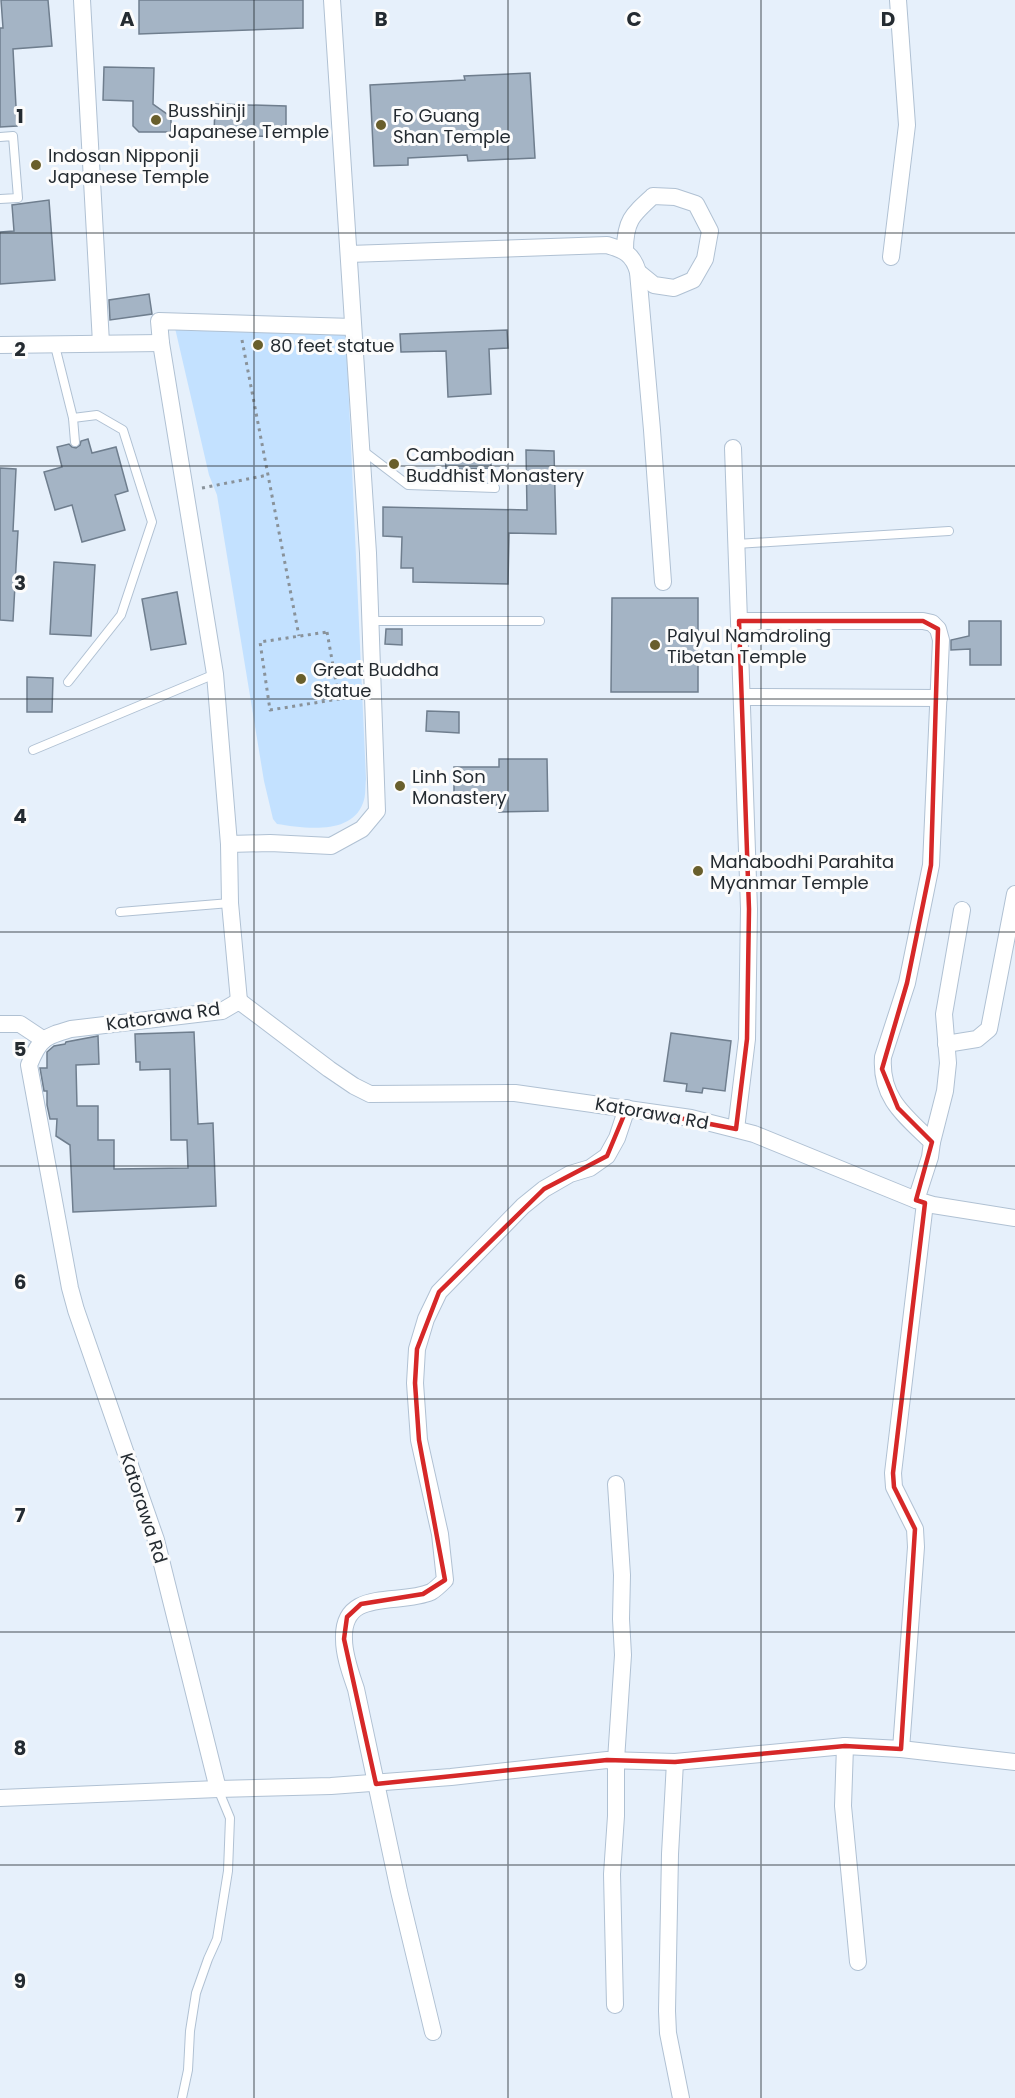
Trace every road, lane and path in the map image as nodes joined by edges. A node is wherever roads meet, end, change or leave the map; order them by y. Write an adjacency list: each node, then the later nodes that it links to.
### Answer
1 (82, 0): 12 (street)
2 (332, 0): 7 (street)
3 (898, 0): 8 (street)
4 (0, 137): 5 (lane)
5 (0, 200)
6 (625, 250): 7 (street); 9 (street); 9 (street)
7 (349, 254): 11 (street)
8 (891, 257)
9 (638, 272): 25 (street)
10 (238, 323): 11 (street); 13 (street); 20 (path)
11 (353, 327): 19 (street)
12 (101, 343): 13 (street); 15 (street)
13 (161, 343): 22 (street)
14 (0, 345): 15 (street)
15 (55, 346): 16 (lane)
16 (73, 418): 17 (lane); 31 (lane)
17 (75, 442)
18 (733, 448): 24 (street)
19 (362, 450): 21 (lane); 26 (street)
20 (268, 475): 22 (path); 29 (path)
21 (495, 488)
22 (185, 491): 30 (street)
23 (949, 531): 24 (lane)
24 (736, 544): 28 (street)
25 (663, 582)
26 (371, 621): 27 (lane); 35 (street)
27 (540, 621)
28 (739, 621): 32 (street); 33 (street)
29 (299, 636): 29 (path)
30 (215, 674): 34 (lane); 35 (street)
31 (68, 682)
32 (743, 697): 33 (street); 45 (street)
33 (939, 698): 46 (street)
34 (33, 750)
35 (230, 844): 37 (street)
36 (1015, 894): 43 (street)
37 (230, 903): 39 (lane); 40 (street)
38 (962, 910): 43 (street)
39 (120, 912)
40 (239, 1001): 42 (street, Katorawa Rd); 44 (street, Katorawa Rd)
41 (0, 1024): 42 (street)
42 (44, 1040): 56 (street, Katorawa Rd)
43 (946, 1044): 46 (street)
44 (627, 1108): 45 (street, Katorawa Rd); 55 (street)
45 (736, 1129): 47 (street, Katorawa Rd)
46 (932, 1142): 47 (street)
47 (920, 1202): 48 (street, Katorawa Rd); 51 (street)
48 (1015, 1218)
49 (616, 1484): 52 (street)
50 (845, 1746): 51 (street); 53 (street); 58 (street)
51 (902, 1749): 54 (street)
52 (616, 1760): 53 (street); 55 (street); 59 (street)
53 (675, 1762): 62 (street)
54 (1015, 1762)
55 (376, 1784): 56 (street); 60 (street)
56 (218, 1789): 57 (street); 61 (lane)
57 (0, 1798)
58 (858, 1962)
59 (615, 2005)
60 (433, 2032)
61 (182, 2098)
62 (681, 2098)

